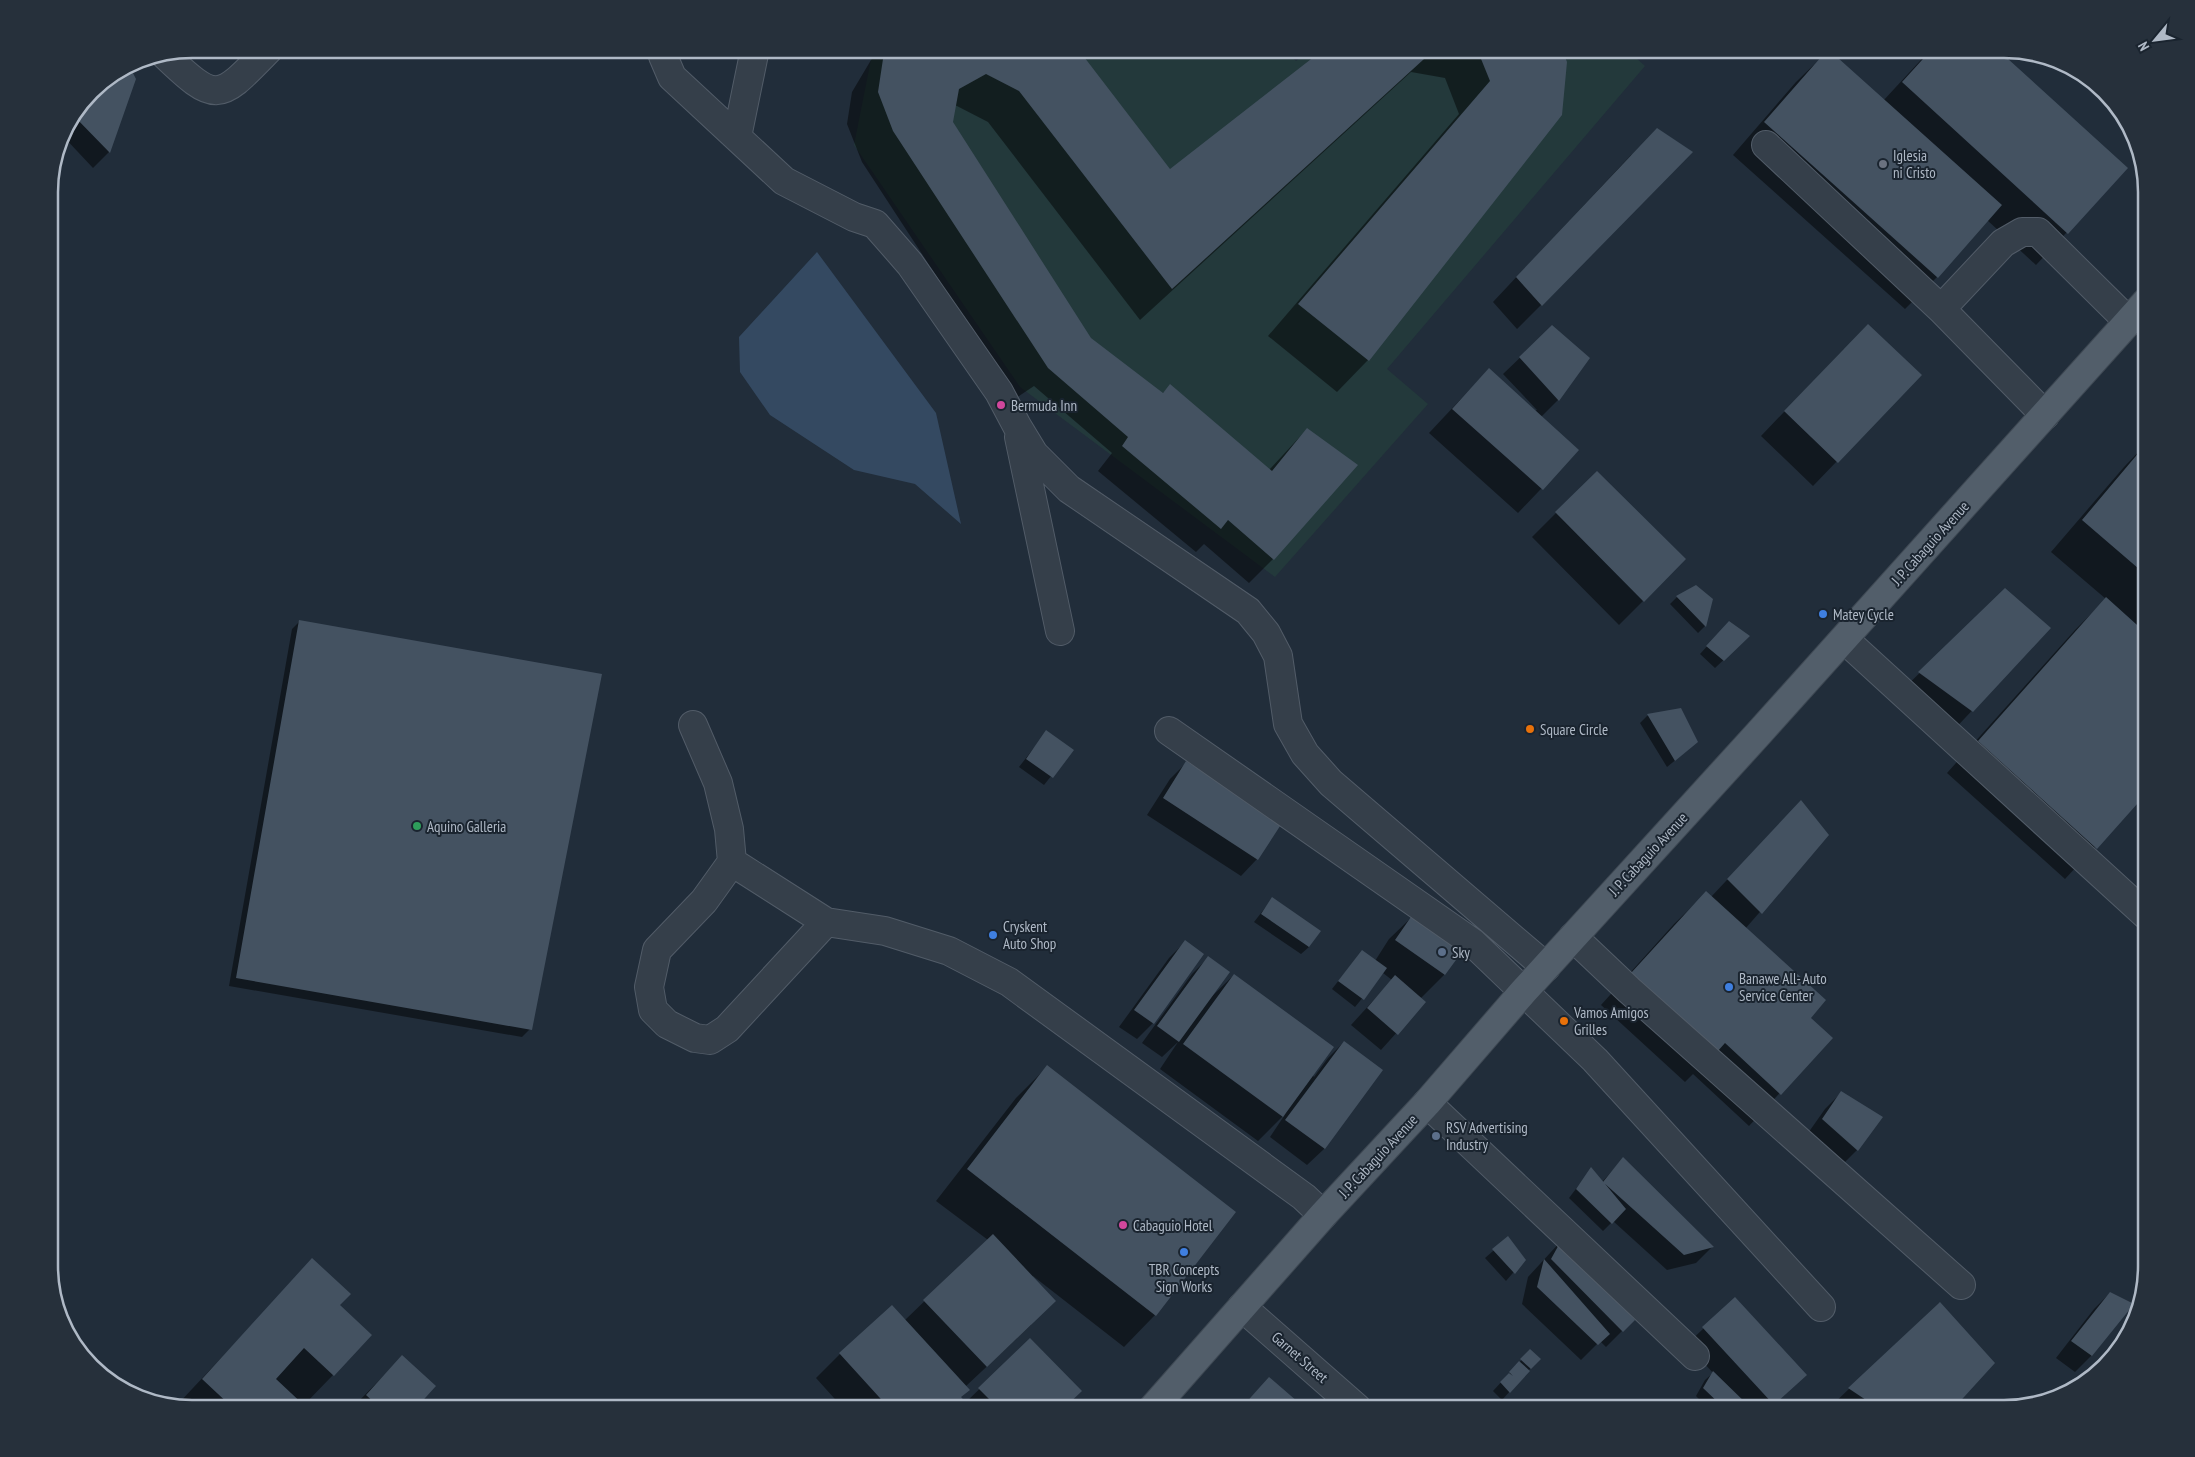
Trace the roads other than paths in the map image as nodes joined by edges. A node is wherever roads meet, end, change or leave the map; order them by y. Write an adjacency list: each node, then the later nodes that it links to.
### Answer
1 (260, 58): 4 (street)
2 (664, 58): 5 (street)
3 (753, 58): 5 (street)
4 (170, 60)
5 (737, 137): 10 (street)
6 (1766, 145): 7 (street)
7 (1941, 309): 8 (street); 9 (street)
8 (2137, 312): 9 (main road, J. P. Cabaguio Avenue)
9 (2045, 415): 12 (main road, J. P. Cabaguio Avenue)
10 (1017, 426): 11 (street); 19 (street)
11 (1060, 631)
12 (1844, 639): 16 (street); 18 (main road, J. P. Cabaguio Avenue)
13 (693, 725): 15 (street)
14 (1168, 731): 20 (street)
15 (732, 862): 17 (street); 17 (street)
16 (2138, 908)
17 (826, 922): 22 (street)
18 (1573, 937): 19 (main road, J. P. Cabaguio Avenue); 23 (street)
19 (1546, 967): 20 (main road, J. P. Cabaguio Avenue)
20 (1523, 992): 21 (main road, J. P. Cabaguio Avenue); 25 (street)
21 (1427, 1103): 22 (main road, J. P. Cabaguio Avenue); 26 (street)
22 (1324, 1216): 24 (main road, J. P. Cabaguio Avenue)
23 (1961, 1285)
24 (1242, 1306): 27 (main road, J. P. Cabaguio Avenue); 28 (street, Garnet Street)
25 (1821, 1307)
26 (1695, 1356)
27 (1161, 1400)
28 (1348, 1400)

